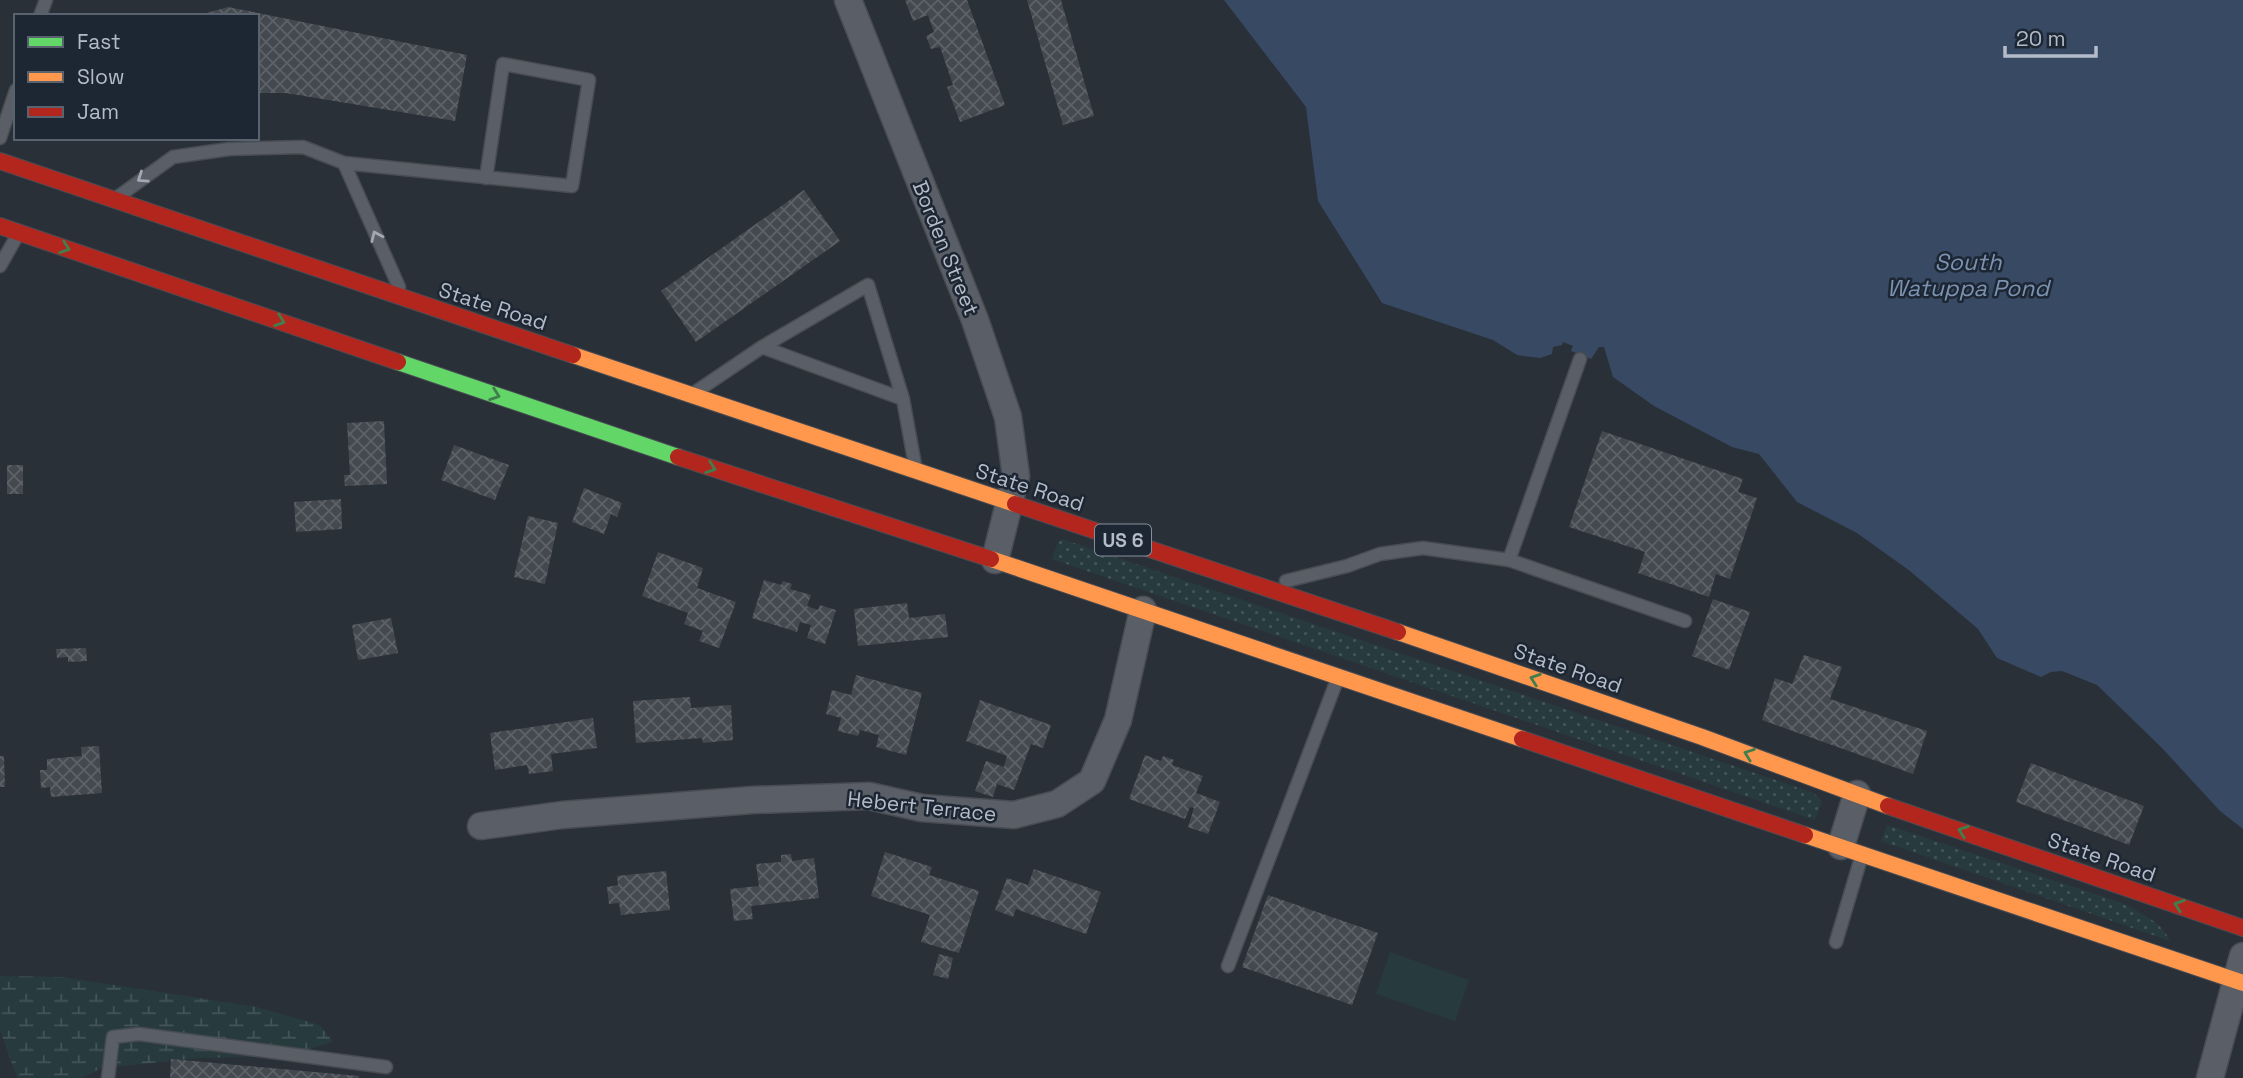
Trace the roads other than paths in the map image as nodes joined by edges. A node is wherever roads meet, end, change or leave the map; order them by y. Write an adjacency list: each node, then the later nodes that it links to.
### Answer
1 (848, 0): 17 (street, Borden Street)
2 (14, 96): 3 (lane)
3 (0, 138)
4 (0, 161): 7 (main road, State Road / US 6)
5 (344, 163): 6 (lane); 7 (lane, one-way to 7); 11 (lane, one-way to 5)
6 (486, 178): 6 (lane)
7 (114, 200): 11 (main road, State Road / US 6)
8 (0, 226): 9 (main road)
9 (19, 232): 10 (lane); 18 (main road, one-way to 18)
10 (0, 266)
11 (404, 298): 14 (main road, State Road / US 6)
12 (762, 347): 14 (lane); 15 (lane); 15 (lane)
13 (1580, 359): 19 (lane)
14 (692, 395): 16 (main road, State Road / US 6)
15 (903, 399): 16 (lane)
16 (917, 472): 17 (main road, State Road / US 6)
17 (1010, 503): 18 (street, Borden Street); 20 (main road, State Road / US 6)
18 (995, 559): 21 (main road)
19 (1509, 560): 20 (lane); 22 (lane)
20 (1265, 586): 24 (main road, State Road / US 6, one-way to 20)
21 (1143, 610): 23 (main road); 25 (street, Hebert Terrace)
22 (1685, 621)
23 (1338, 677): 26 (main road); 29 (lane)
24 (1857, 794): 26 (street); 27 (main road, State Road / US 6, one-way to 24)
25 (481, 826)
26 (1852, 849): 28 (lane); 30 (main road)
27 (2243, 928)
28 (1836, 942)
29 (1228, 966)
30 (2241, 973): 33 (street)
31 (386, 1068): 32 (lane)
32 (108, 1078)
33 (2210, 1078)

